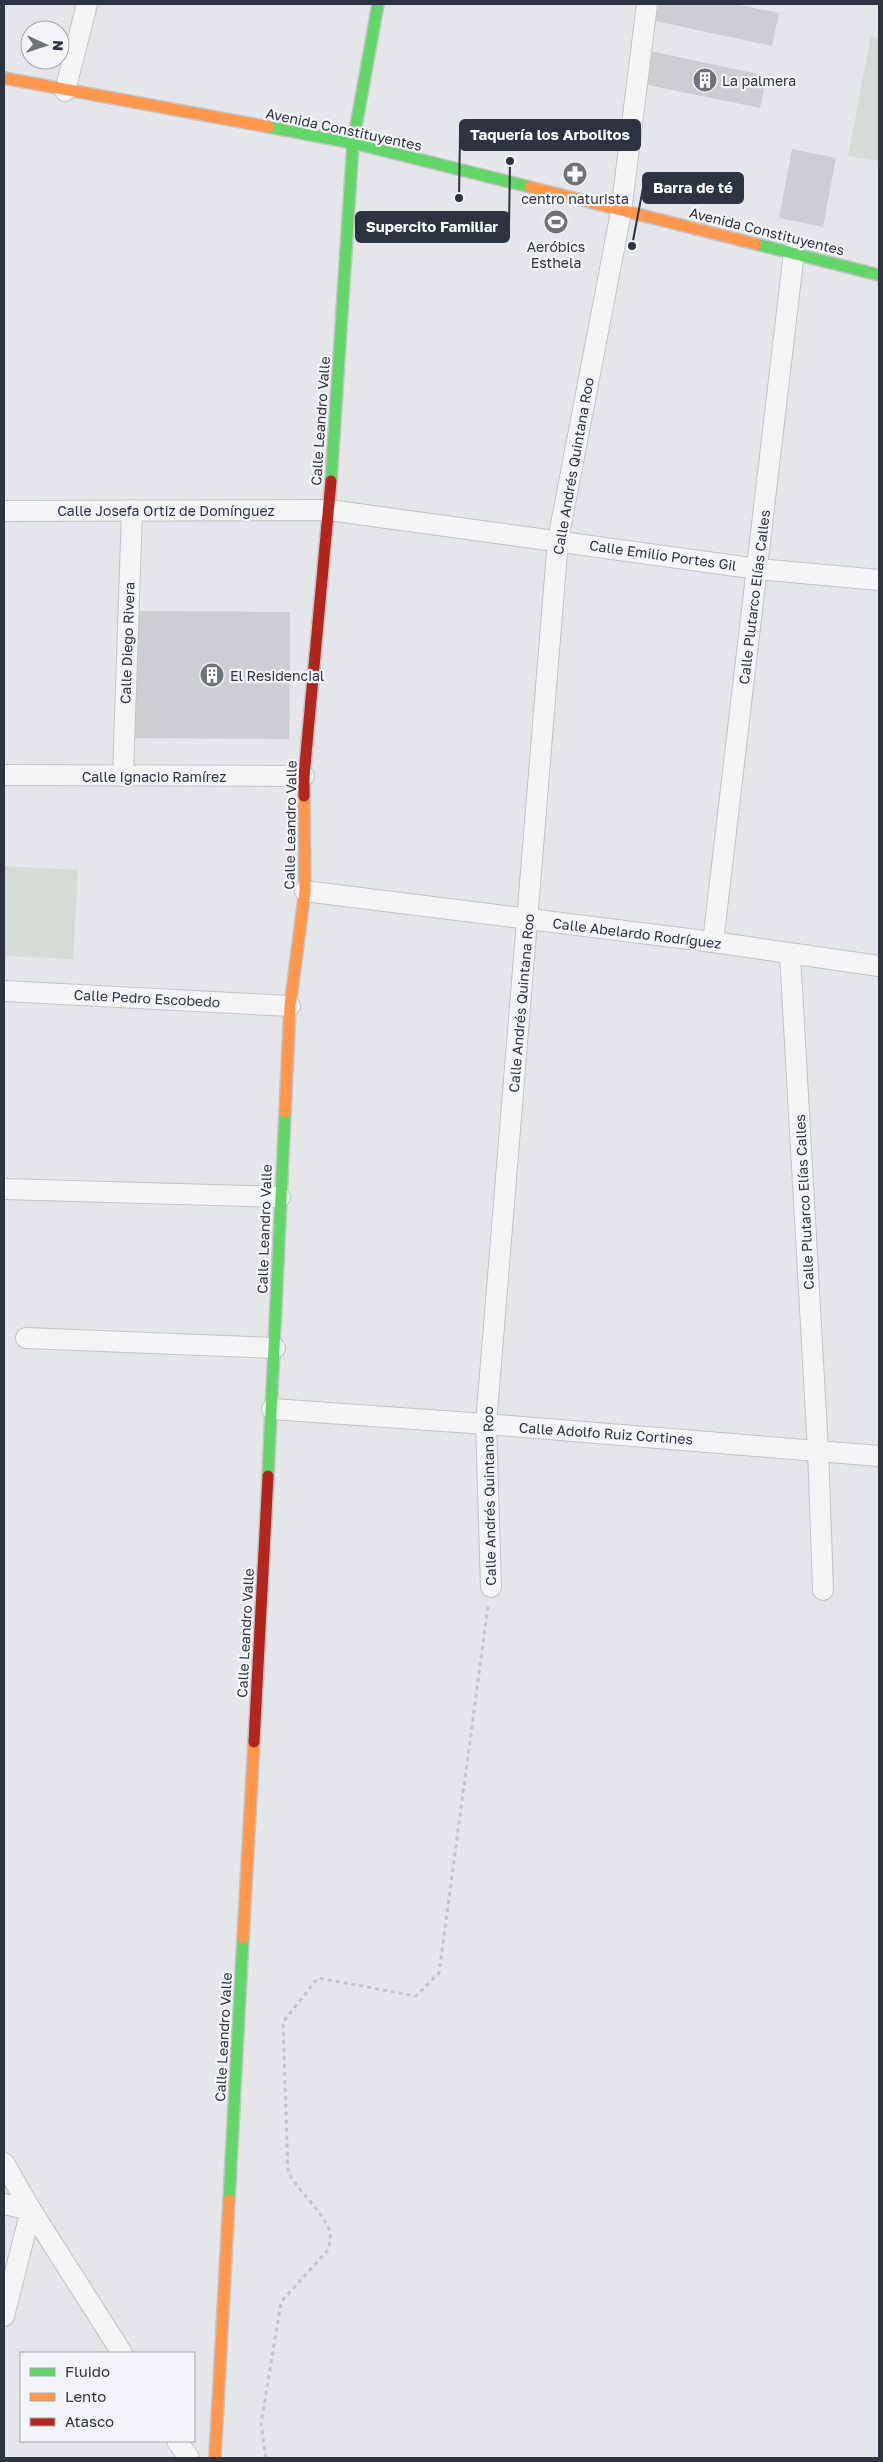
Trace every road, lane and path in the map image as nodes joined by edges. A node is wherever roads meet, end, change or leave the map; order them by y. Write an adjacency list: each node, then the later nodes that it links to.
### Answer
1 (87, 4): 5 (street)
2 (378, 4): 6 (street, Calle Leandro Valle)
3 (647, 4): 7 (street, Calle Andrés Quintana Roo)
4 (4, 78): 5 (street, Avenida Constituyentes)
5 (65, 91): 6 (street, Avenida Constituyentes)
6 (353, 143): 7 (street, Avenida Constituyentes); 12 (street, Calle Leandro Valle)
7 (621, 212): 8 (street, Avenida Constituyentes); 13 (street, Calle Andrés Quintana Roo)
8 (794, 252): 9 (street, Avenida Constituyentes); 14 (street, Calle Plutarco Elías Calles)
9 (879, 275)
10 (4, 510): 11 (street, Calle Josefa Ortiz de Domínguez)
11 (132, 510): 12 (street, Calle Josefa Ortiz de Domínguez); 17 (street, Calle Diego Rivera)
12 (329, 510): 13 (street, Calle Emilio Portes Gil); 18 (street, Calle Leandro Valle)
13 (558, 540): 14 (street, Calle Emilio Portes Gil); 20 (street, Calle Andrés Quintana Roo)
14 (758, 569): 15 (street, Calle Emilio Portes Gil); 21 (street, Calle Plutarco Elías Calles)
15 (879, 580)
16 (4, 775): 17 (street, Calle Ignacio Ramírez)
17 (123, 776): 18 (street, Calle Ignacio Ramírez)
18 (304, 776): 19 (street, Calle Leandro Valle)
19 (305, 891): 20 (street, Calle Abelardo Rodríguez); 25 (street, Calle Leandro Valle)
20 (528, 919): 21 (street, Calle Abelardo Rodríguez); 31 (street, Calle Andrés Quintana Roo)
21 (713, 942): 22 (street, Calle Abelardo Rodríguez)
22 (790, 954): 23 (street, Calle Abelardo Rodríguez); 32 (street, Calle Plutarco Elías Calles)
23 (879, 966)
24 (4, 991): 25 (street, Calle Pedro Escobedo)
25 (290, 1006): 27 (street, Calle Leandro Valle)
26 (4, 1188): 27 (street)
27 (280, 1196): 29 (street, Calle Leandro Valle)
28 (26, 1338): 29 (street)
29 (275, 1348): 30 (street, Calle Leandro Valle)
30 (272, 1409): 31 (street, Calle Adolfo Ruiz Cortines); 43 (street, Calle Leandro Valle)
31 (486, 1424): 32 (street, Calle Adolfo Ruiz Cortines); 34 (street, Calle Andrés Quintana Roo)
32 (818, 1450): 33 (street, Calle Adolfo Ruiz Cortines); 35 (street, Calle Plutarco Elías Calles)
33 (879, 1456)
34 (491, 1587): 44 (path, Calle Andrés Quintana Roo)
35 (823, 1590)
36 (4, 2164): 38 (street)
37 (4, 2204): 38 (street)
38 (31, 2210): 39 (street); 40 (street)
39 (4, 2316)
40 (121, 2352)
41 (179, 2442): 42 (street)
42 (189, 2458)
43 (215, 2458)
44 (266, 2458)

